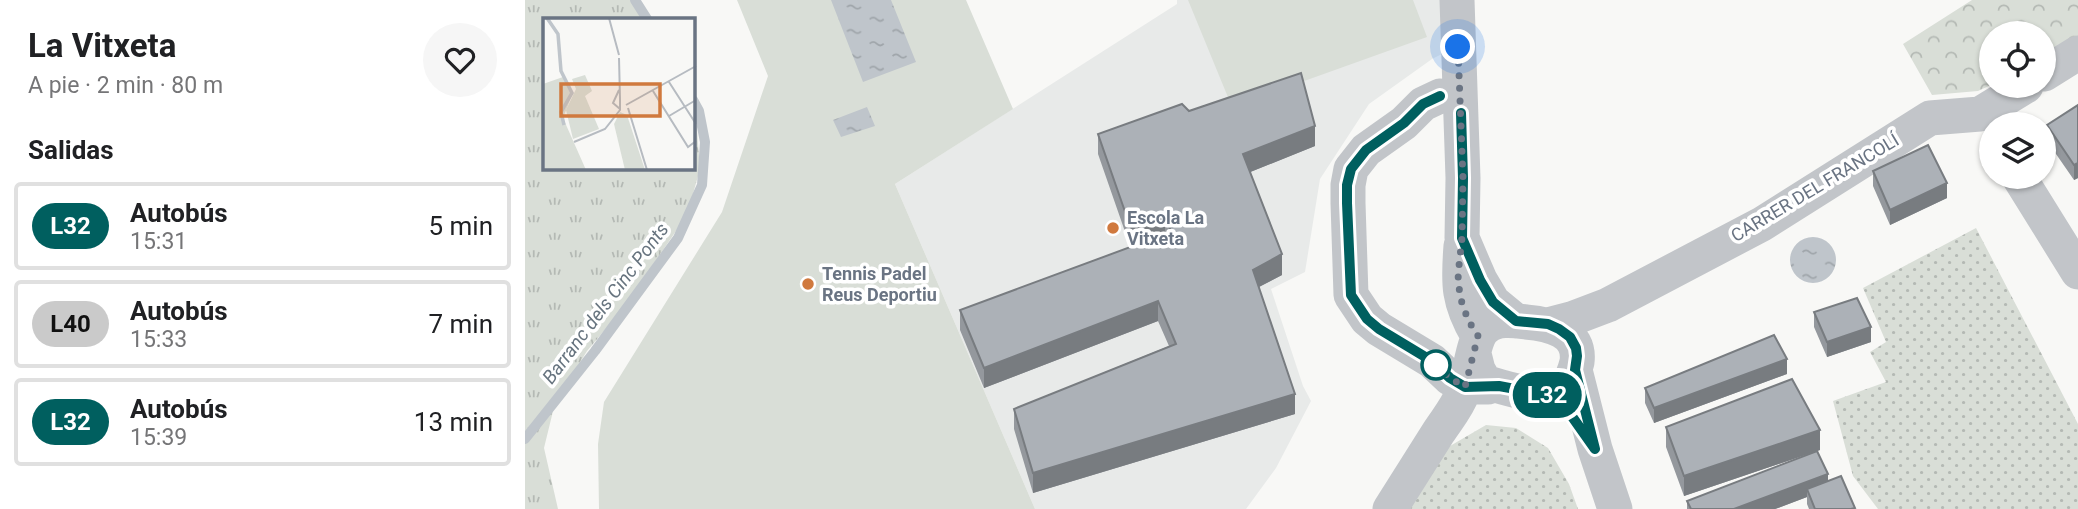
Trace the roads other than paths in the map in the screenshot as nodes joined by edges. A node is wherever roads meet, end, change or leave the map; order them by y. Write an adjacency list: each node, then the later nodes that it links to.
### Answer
1 (1457, 0): 5 (street)
2 (2078, 53): 3 (street)
3 (2056, 67)
4 (2012, 98): 6 (street, CARRER DEL FRANCOLÍ)
5 (1450, 105): 9 (street); 15 (street)
6 (1998, 112)
7 (1979, 122): 12 (street, CARRER DEL FRANCOLÍ)
8 (2026, 189): 10 (street)
9 (1462, 238): 13 (street); 15 (street)
10 (2078, 272)
11 (1367, 297): 15 (street)
12 (1608, 305): 13 (street, CARRER DEL FRANCOLÍ); 14 (street, CARRER DEL FRANCOLÍ)
13 (1532, 323): 14 (street); 15 (street)
14 (1576, 359): 16 (street); 17 (street)
15 (1473, 376): 16 (street); 18 (street)
16 (1548, 395): 17 (street)
17 (1595, 449): 19 (street)
18 (1390, 509)
19 (1615, 509)

